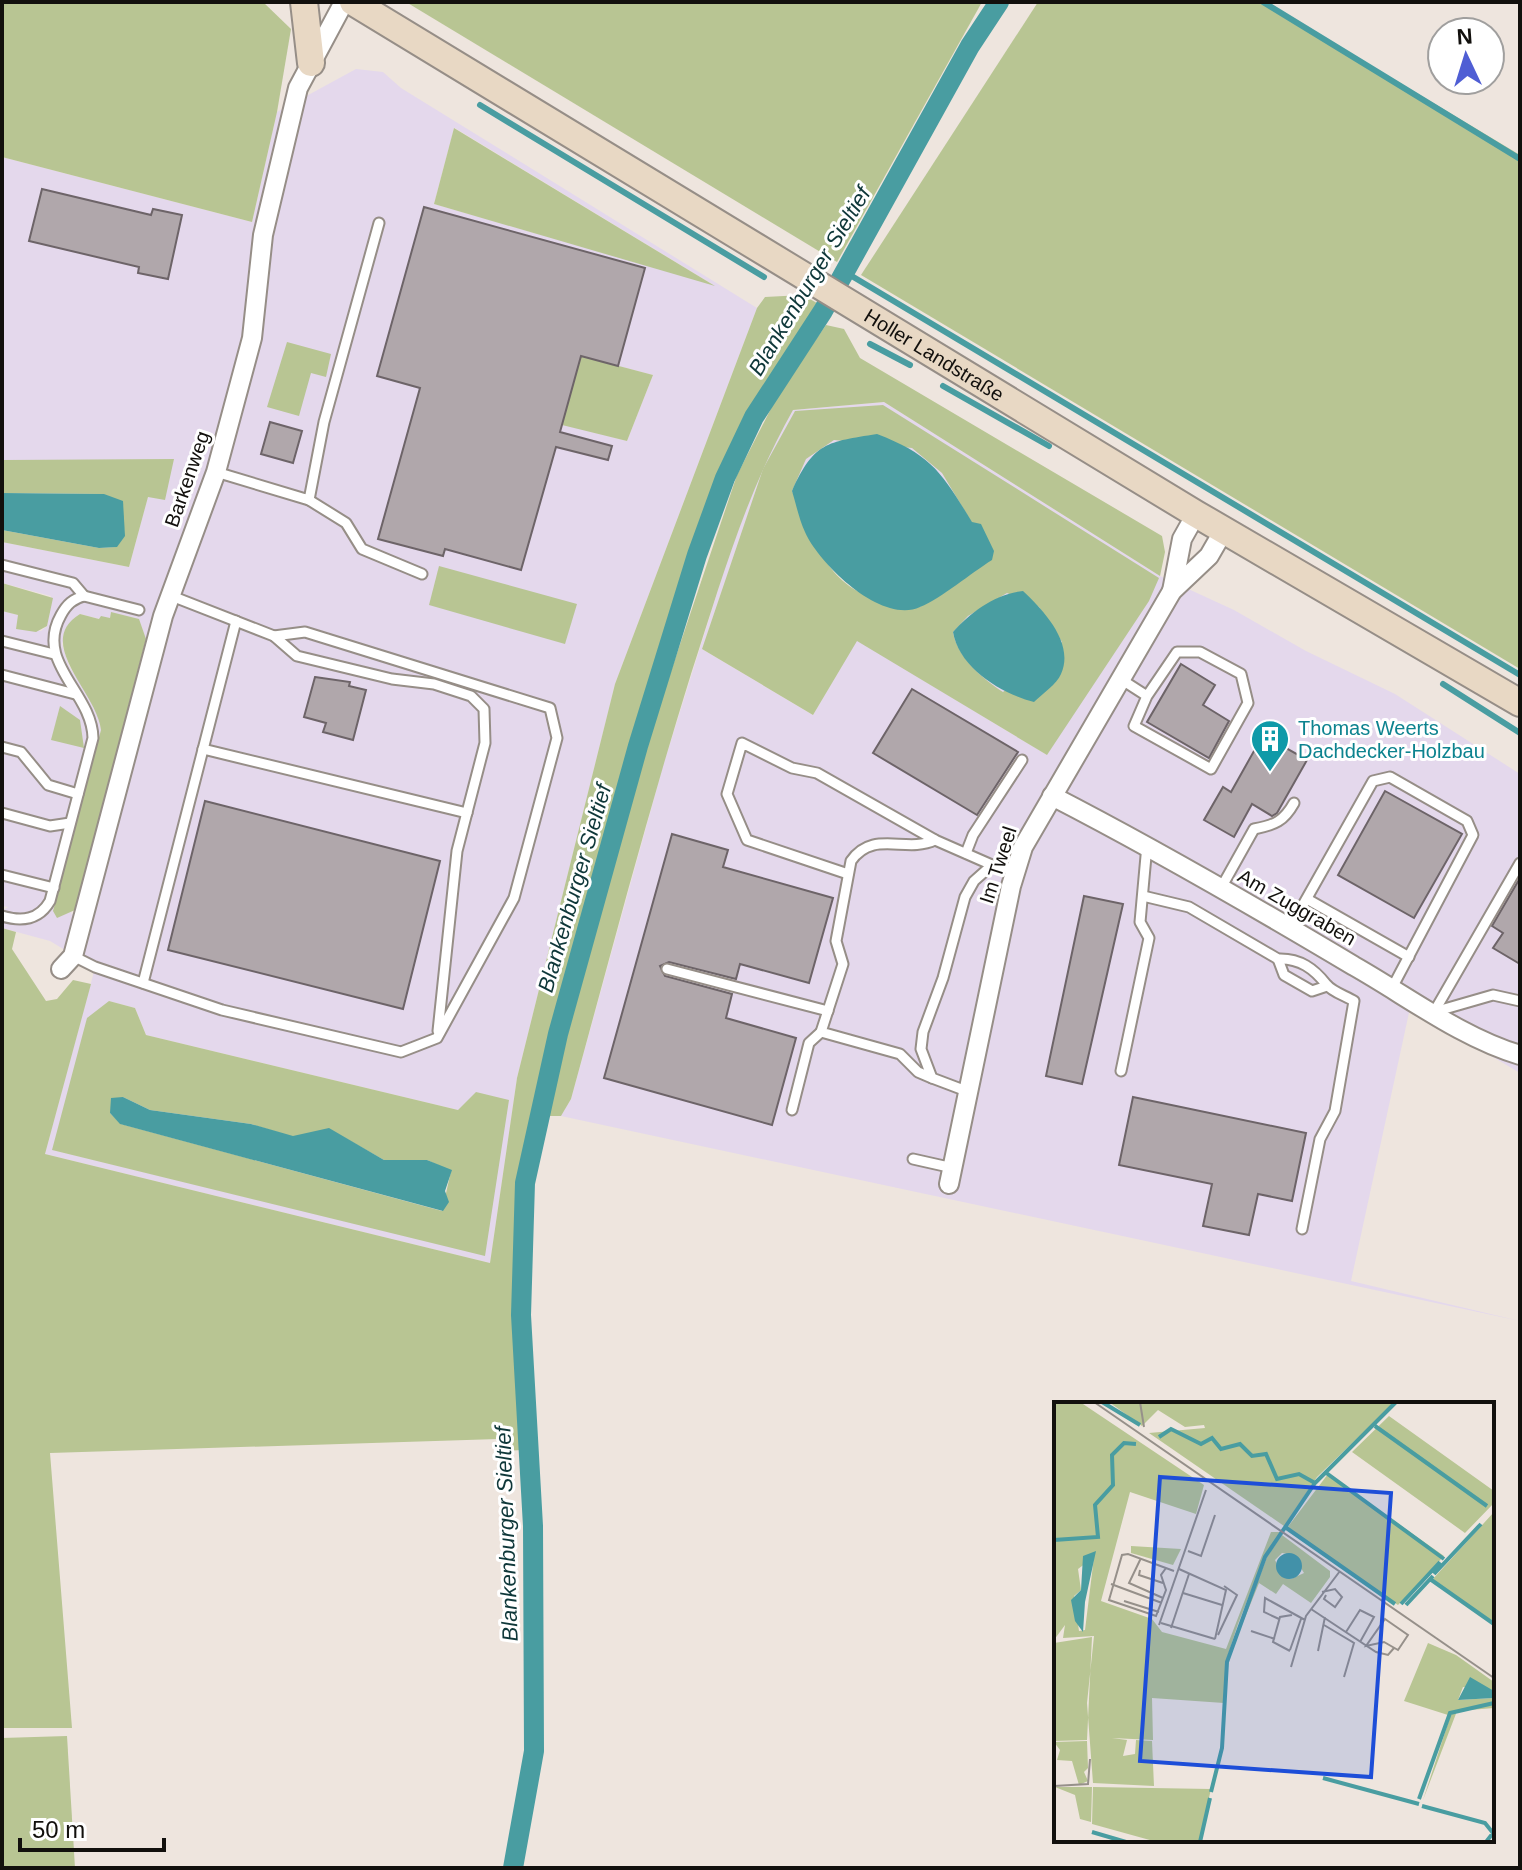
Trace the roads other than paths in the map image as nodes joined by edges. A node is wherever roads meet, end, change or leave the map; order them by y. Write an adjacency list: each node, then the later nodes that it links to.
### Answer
1 (304, 2): 4 (main road)
2 (344, 2): 4 (street, Barkenweg)
3 (353, 2): 8 (main road, Holler Landstraße)
4 (311, 63): 6 (street, Barkenweg)
5 (379, 223): 7 (lane)
6 (216, 472): 7 (lane); 13 (street, Barkenweg)
7 (309, 500): 11 (lane)
8 (1196, 514): 9 (main road, Holler Landstraße); 12 (street, Im Tweel)
9 (1224, 530): 12 (street, Im Tweel); 24 (main road, Holler Landstraße)
10 (2, 565): 14 (lane)
11 (422, 574)
12 (1172, 591): 21 (street, Im Tweel)
13 (169, 595): 16 (lane); 50 (street, Barkenweg)
14 (84, 596): 15 (lane); 19 (lane)
15 (139, 610)
16 (236, 621): 17 (lane); 26 (lane)
17 (274, 636): 32 (lane); 59 (lane)
18 (2, 641): 19 (lane)
19 (54, 654): 22 (lane)
20 (2, 675): 22 (lane)
21 (1119, 678): 23 (lane); 29 (street, Im Tweel)
22 (75, 694): 28 (lane)
23 (1147, 696): 23 (lane)
24 (1520, 703)
25 (2, 747): 28 (lane)
26 (203, 749): 32 (lane); 52 (lane)
27 (1022, 760): 36 (lane)
28 (78, 794): 33 (lane)
29 (1052, 796): 35 (street, Am Zuggraben); 39 (street, Im Tweel)
30 (1294, 803): 43 (lane)
31 (2, 813): 33 (lane)
32 (467, 813): 59 (lane)
33 (70, 823): 42 (lane)
34 (935, 840): 36 (lane); 40 (lane); 40 (lane)
35 (1147, 845): 43 (street, Am Zuggraben); 44 (lane)
36 (966, 853): 38 (lane)
37 (1520, 863): 57 (lane)
38 (992, 865): 39 (lane); 62 (lane)
39 (1016, 870): 63 (street, Im Tweel)
40 (848, 874): 56 (lane)
41 (2, 875): 42 (lane)
42 (54, 888): 46 (lane)
43 (1221, 888): 47 (street, Am Zuggraben)
44 (1143, 896): 49 (lane); 61 (lane)
45 (1307, 899): 47 (lane); 48 (lane); 48 (lane)
46 (2, 916)
47 (1290, 928): 54 (street, Am Zuggraben)
48 (1409, 957): 54 (lane)
49 (1278, 959): 53 (lane); 53 (lane)
50 (67, 962): 52 (lane)
51 (667, 969): 56 (lane)
52 (143, 983): 59 (lane)
53 (1327, 986): 67 (lane)
54 (1392, 988): 57 (street, Am Zuggraben)
55 (1520, 1001): 57 (lane)
56 (828, 1011): 58 (lane)
57 (1434, 1012): 60 (street, Am Zuggraben)
58 (821, 1032): 62 (lane); 64 (lane)
59 (437, 1038)
60 (1520, 1055)
61 (1121, 1071)
62 (932, 1078): 63 (lane)
63 (969, 1092): 66 (street, Im Tweel)
64 (792, 1110)
65 (913, 1159): 66 (lane)
66 (951, 1176)
67 (1302, 1229)

